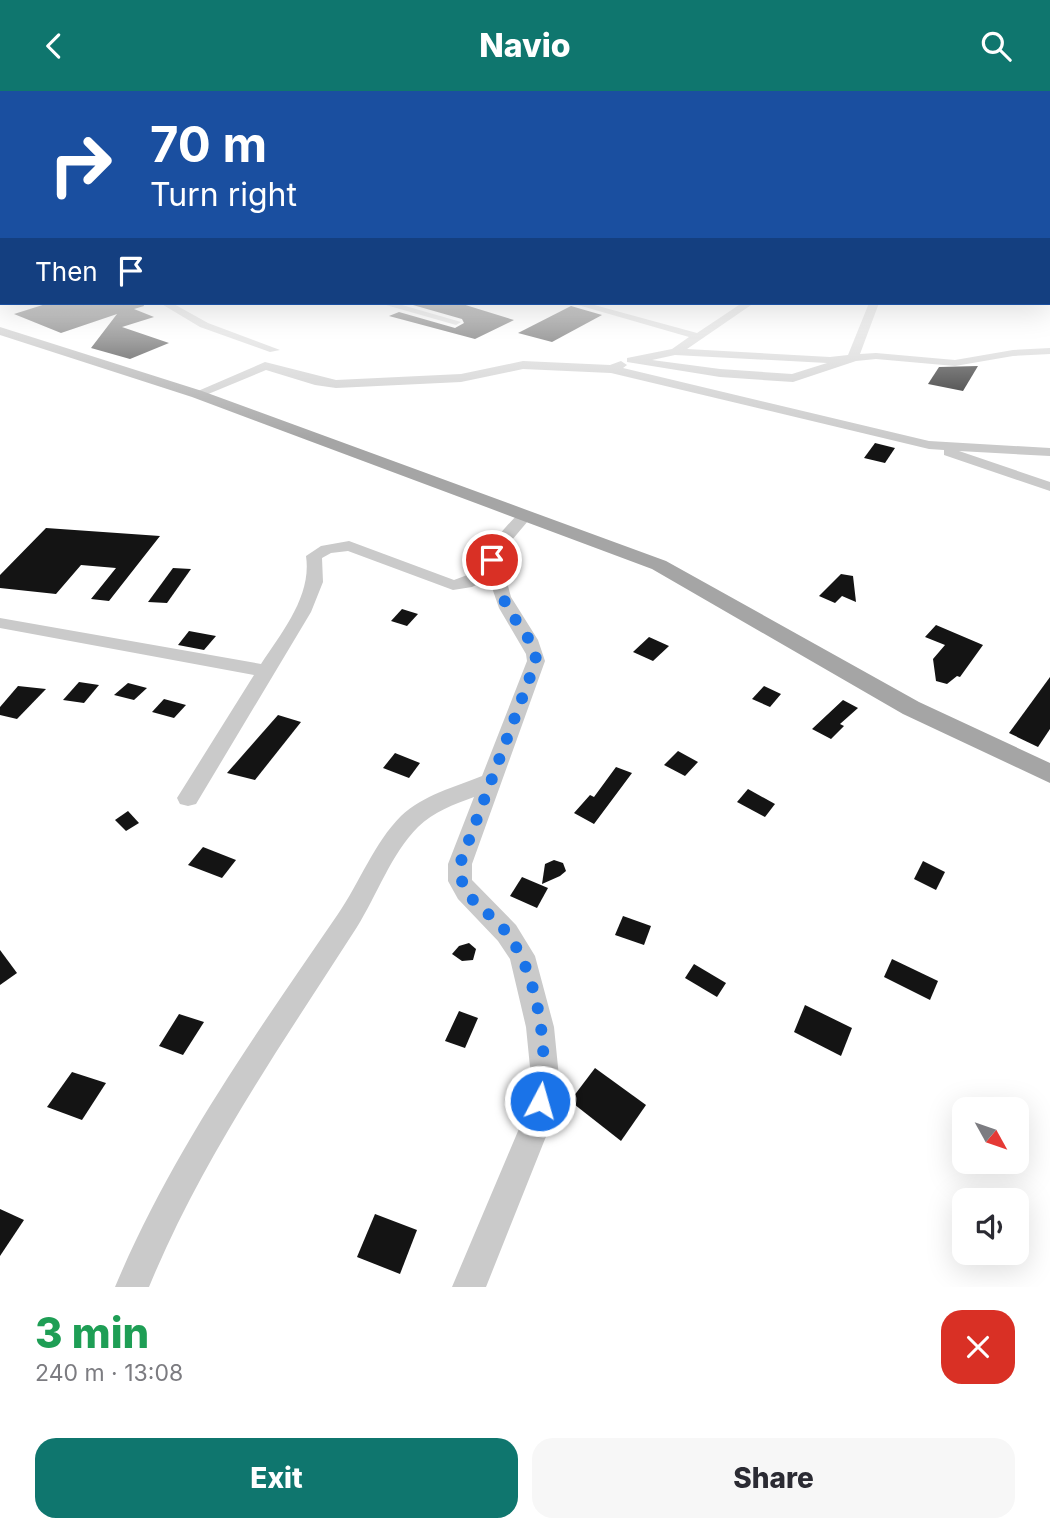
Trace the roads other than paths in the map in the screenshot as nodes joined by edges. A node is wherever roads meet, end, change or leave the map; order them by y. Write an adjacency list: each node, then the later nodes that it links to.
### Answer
1 (215, 329): 7 (street)
2 (670, 329): 6 (street)
3 (710, 329): 6 (street)
4 (864, 329): 10 (street)
5 (0, 331): 13 (main road)
6 (700, 337): 9 (street)
7 (274, 350)
8 (1050, 351): 10 (street)
9 (675, 352): 10 (street); 11 (street)
10 (852, 359): 11 (street)
11 (631, 360): 12 (street)
12 (611, 369): 13 (street); 14 (street)
13 (197, 394): 17 (main road)
14 (929, 445): 15 (street); 16 (street)
15 (1050, 452)
16 (1050, 487)
17 (525, 515): 18 (street); 21 (main road)
18 (495, 570): 20 (street); 22 (street)
19 (0, 623): 20 (street)
20 (265, 671): 23 (street)
21 (1050, 774)
22 (490, 782): 24 (street); 25 (street)
23 (188, 798)
24 (474, 1284)
25 (132, 1287)

